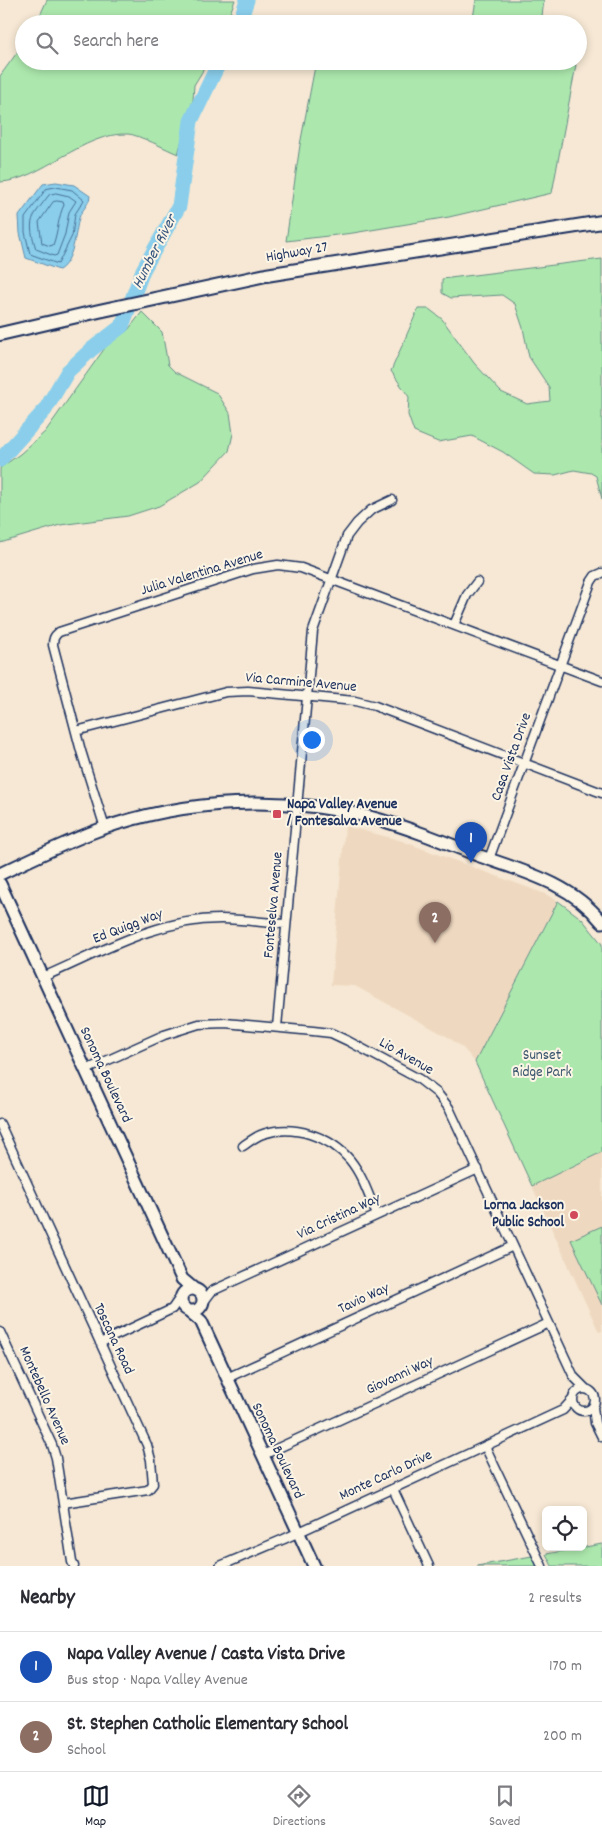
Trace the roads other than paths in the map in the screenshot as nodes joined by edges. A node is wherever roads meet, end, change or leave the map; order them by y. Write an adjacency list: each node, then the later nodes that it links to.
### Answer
1 (602, 222): 2 (main road, Highway 27)
2 (0, 334)
3 (392, 500): 5 (street, Fonteselva Avenue)
4 (602, 573): 8 (street, Casa Vista Drive)
5 (331, 580): 7 (street, Julia Valentina Avenue); 10 (street, Fonteselva Avenue); 11 (street, Julia Valentina Avenue)
6 (477, 582): 7 (street)
7 (454, 625): 8 (street, Julia Valentina Avenue)
8 (560, 665): 9 (street, Julia Valentina Avenue); 12 (street, Casa Vista Drive)
9 (602, 681)
10 (306, 696): 11 (street, Via Carmine Avenue); 12 (street, Via Carmine Avenue); 14 (street, Fonteselva Avenue)
11 (76, 730): 15 (street, Julia Valentina Avenue)
12 (524, 762): 13 (street, Via Carmine Avenue); 16 (street, Casa Vista Drive)
13 (602, 793)
14 (297, 805): 15 (street); 16 (street); 20 (street, Fonteselva Avenue)
15 (105, 828): 17 (street)
16 (489, 859): 19 (street)
17 (0, 874)
18 (0, 884): 21 (street, Sonoma Boulevard)
19 (602, 922)
20 (286, 924): 21 (street, Ed Quigg Way); 22 (street, Fonteselva Avenue)
21 (43, 977): 23 (street, Sonoma Boulevard)
22 (277, 1027): 23 (street, Lio Avenue); 26 (street, Lio Avenue)
23 (86, 1070): 29 (street, Sonoma Boulevard)
24 (0, 1124): 39 (street, Toscana Road)
25 (243, 1146): 27 (street)
26 (478, 1169): 27 (street, Via Cristina Way); 28 (street, Lio Avenue)
27 (377, 1215): 31 (street, Via Cristina Way)
28 (513, 1246): 37 (street, Lio Avenue); 41 (street, Tavio Way)
29 (182, 1279): 30 (street, Sonoma Boulevard); 32 (street, Sonoma Boulevard)
30 (194, 1290): 31 (street, Via Cristina Way); 32 (street); 33 (street)
31 (212, 1291): 33 (street, Via Cristina Way)
32 (182, 1295): 34 (street); 35 (street)
33 (202, 1304): 35 (street); 36 (street, Sonoma Boulevard)
34 (172, 1309): 35 (street); 39 (street)
35 (188, 1311): 36 (street, Sonoma Boulevard)
36 (201, 1321): 41 (street, Sonoma Boulevard)
37 (549, 1323): 40 (street, Lio Avenue); 52 (street, Giovanni Way)
38 (0, 1332): 54 (street, Montebello Avenue)
39 (100, 1343): 54 (street, Toscana Road)
40 (574, 1377): 42 (street, Lio Avenue); 45 (street, Lio Avenue)
41 (227, 1378): 52 (street, Sonoma Boulevard)
42 (588, 1390): 43 (street); 45 (street); 46 (street)
43 (602, 1390)
44 (602, 1395): 46 (street)
45 (573, 1397): 47 (street, Monte Carlo Drive); 48 (street)
46 (594, 1405): 48 (street); 49 (street)
47 (563, 1410): 48 (street, Monte Carlo Drive); 51 (street, Monte Carlo Drive)
48 (580, 1411): 49 (street)
49 (595, 1422): 50 (street)
50 (602, 1437)
51 (485, 1446): 53 (street, Monte Carlo Drive); 60 (street)
52 (263, 1455): 55 (street, Sonoma Boulevard)
53 (393, 1488): 55 (street, Monte Carlo Drive); 59 (street)
54 (64, 1503): 56 (street, Montebello Avenue)
55 (298, 1532): 57 (street, Monte Carlo Drive); 58 (street, Sonoma Boulevard)
56 (72, 1565)
57 (220, 1566)
58 (314, 1566)
59 (428, 1566)
60 (542, 1566)

